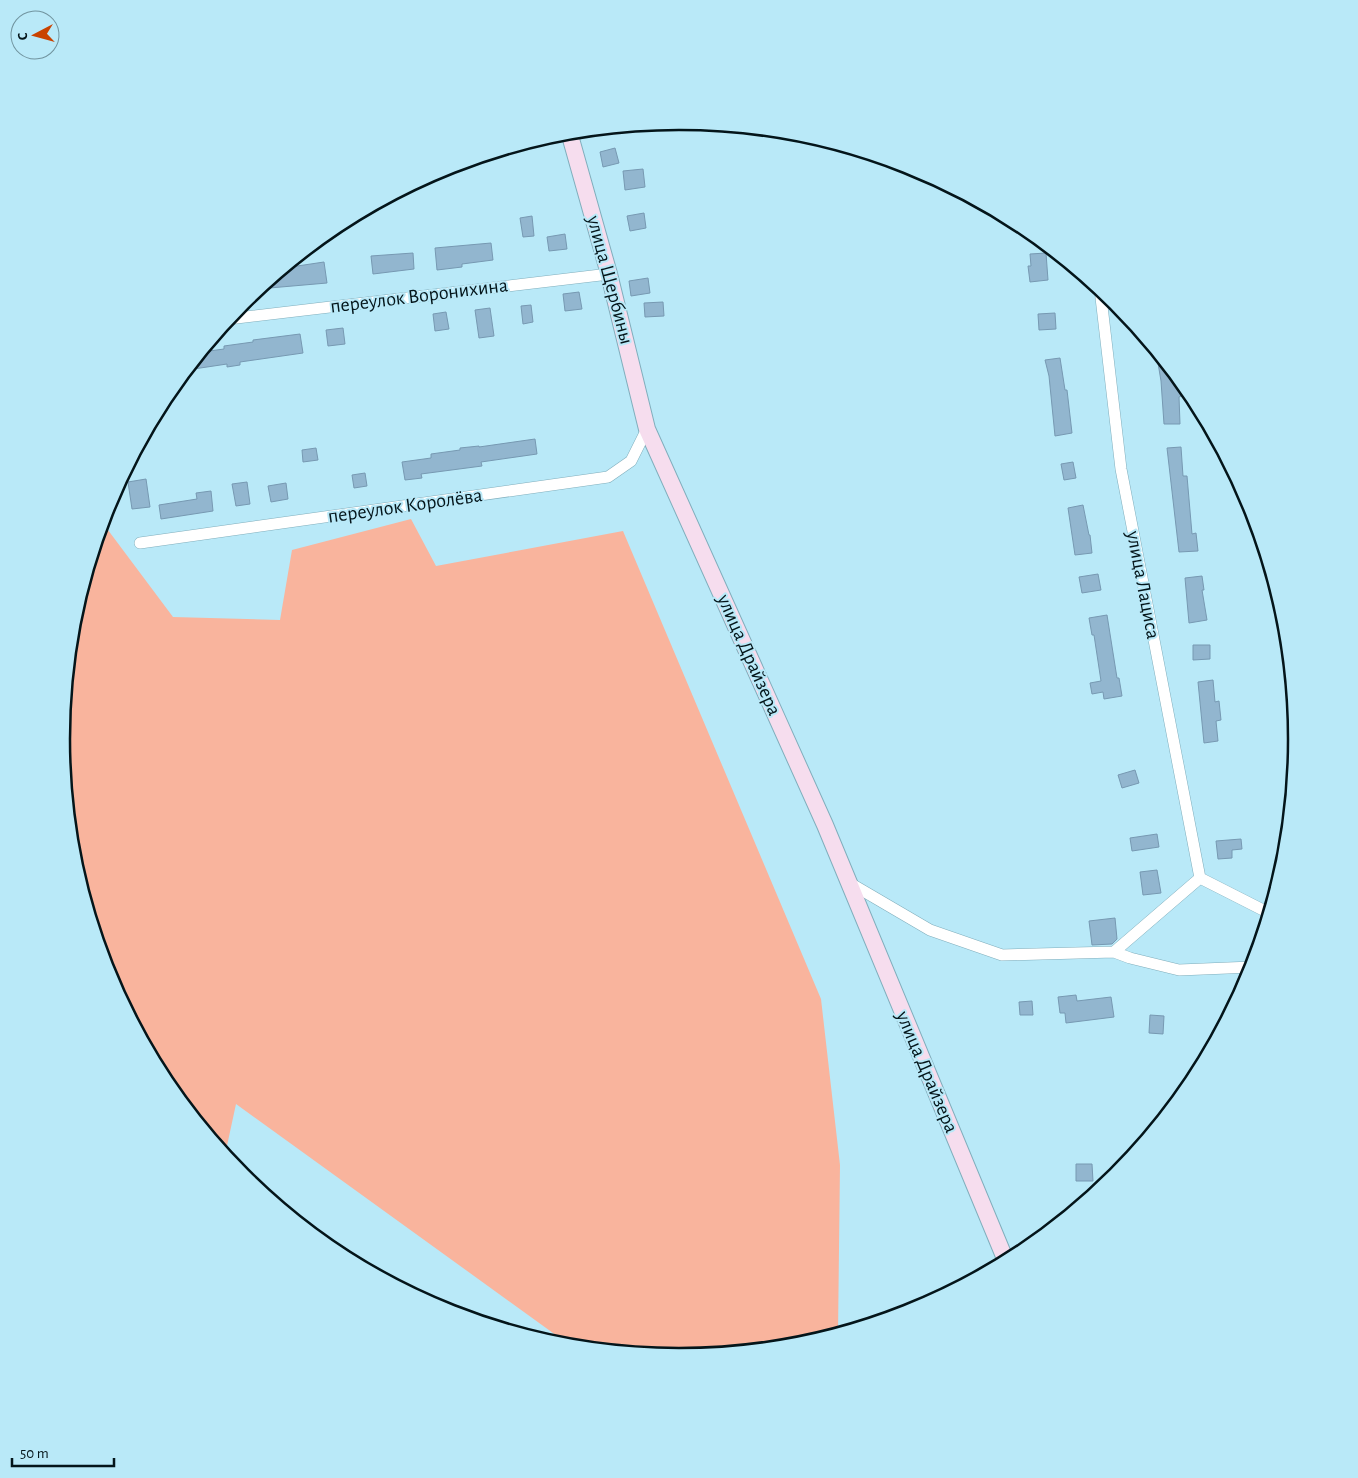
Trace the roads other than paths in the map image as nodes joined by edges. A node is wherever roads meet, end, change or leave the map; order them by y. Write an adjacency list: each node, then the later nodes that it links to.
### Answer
1 (571, 140): 2 (street, улица Щербины)
2 (609, 274): 4 (street, переулок Воронихина); 5 (street, улица Щербины)
3 (1101, 300): 7 (street, улица Лациса)
4 (239, 318)
5 (647, 429): 6 (street, переулок Королёва); 8 (street, улица Драйзера)
6 (140, 543)
7 (1200, 878): 9 (street); 10 (street)
8 (848, 882): 10 (street); 12 (street, улица Драйзера)
9 (1263, 910)
10 (1114, 952): 11 (street)
11 (1244, 967)
12 (1003, 1254)

